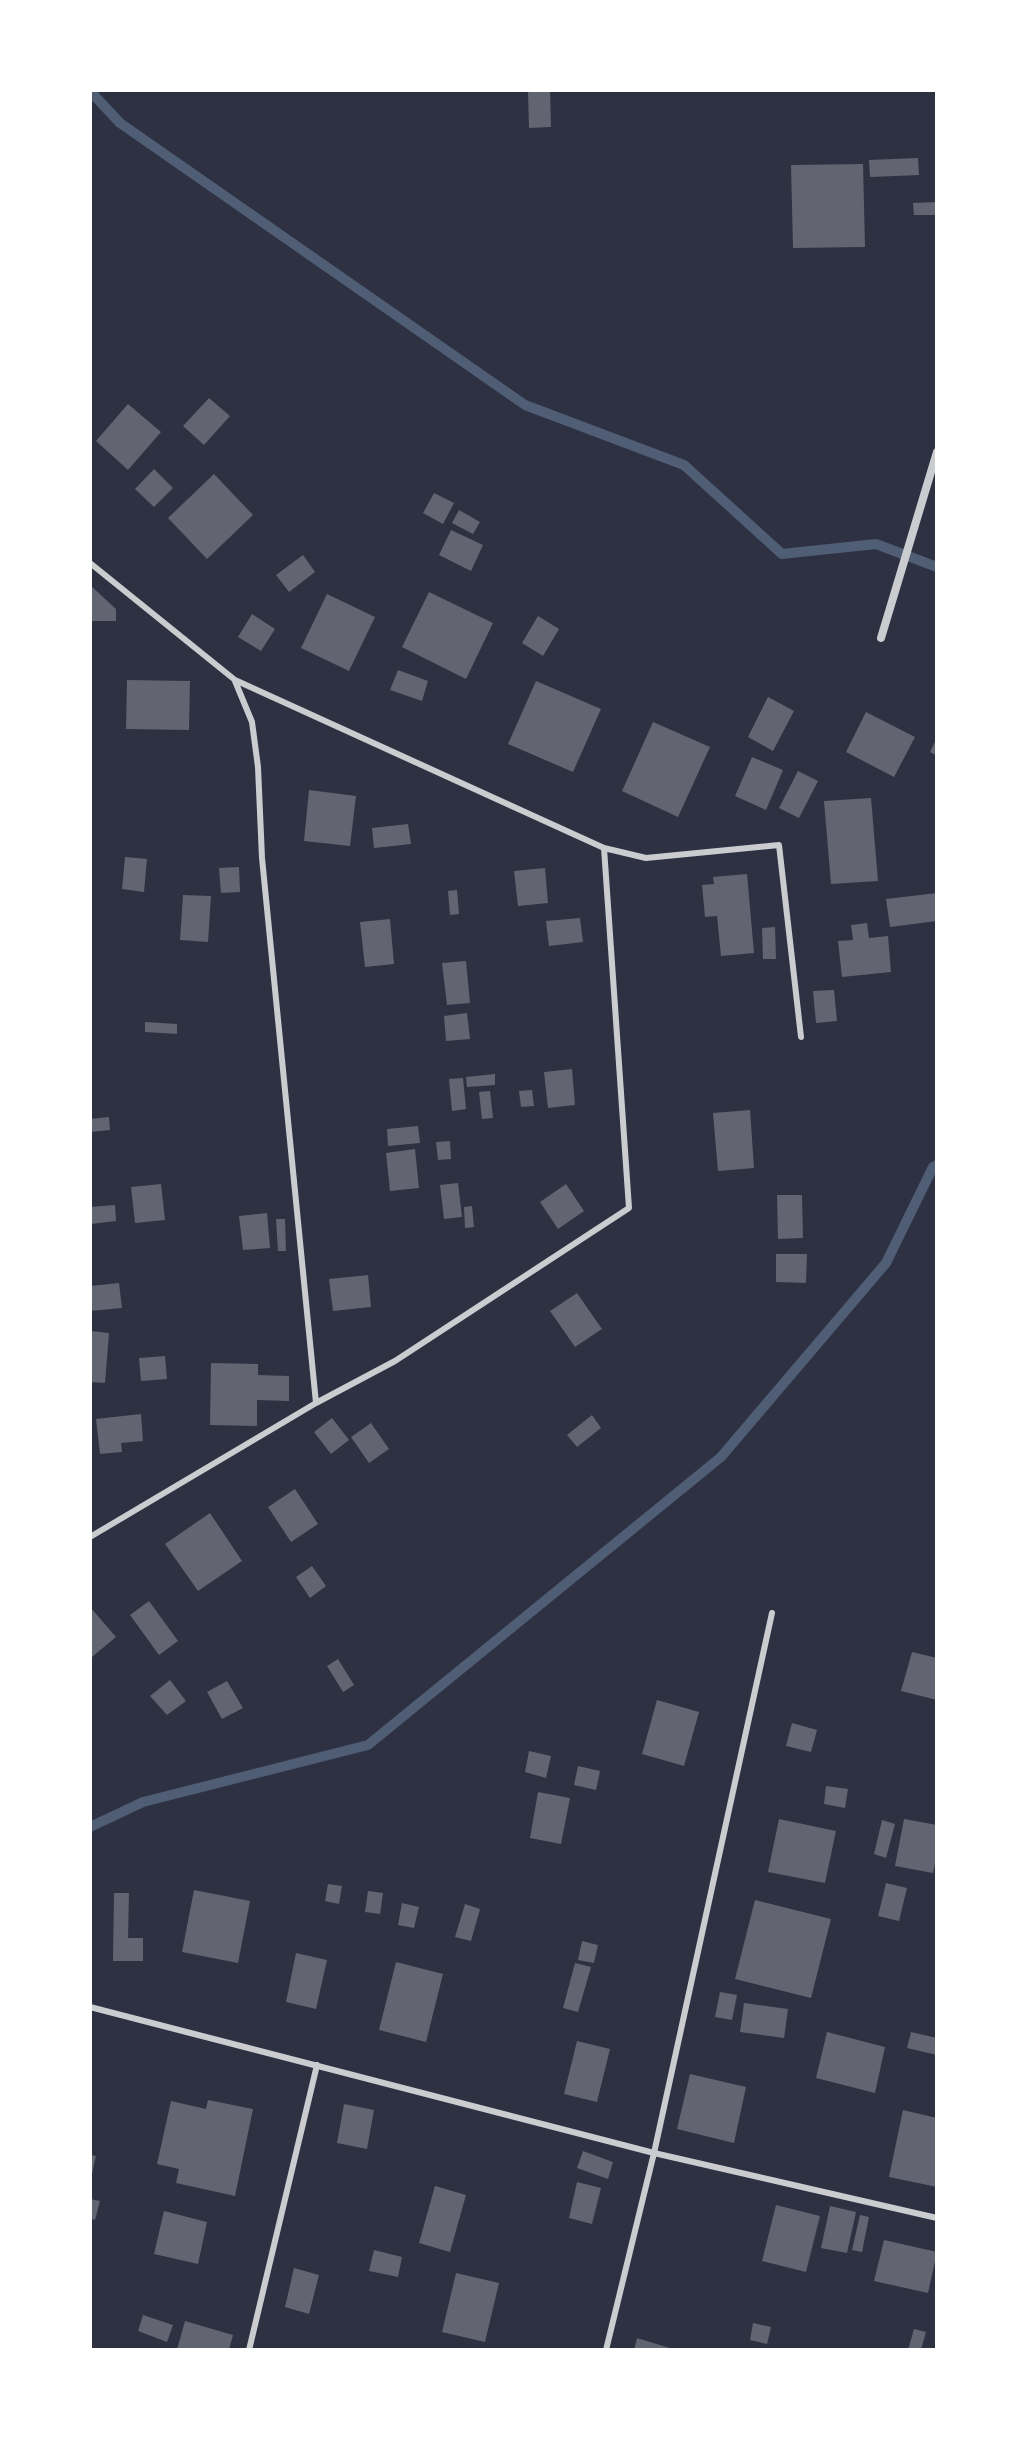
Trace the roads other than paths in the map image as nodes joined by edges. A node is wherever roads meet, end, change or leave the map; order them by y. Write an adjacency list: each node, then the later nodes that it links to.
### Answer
1 (937, 452): 3 (street)
2 (90, 563): 4 (lane)
3 (881, 638)
4 (235, 680): 5 (lane); 7 (lane)
5 (604, 848): 6 (lane); 7 (lane)
6 (801, 1037)
7 (316, 1403): 8 (lane)
8 (90, 1537)
9 (772, 1613): 12 (lane)
10 (90, 2007): 11 (lane)
11 (317, 2065): 12 (lane); 14 (lane)
12 (654, 2153): 13 (lane); 15 (lane)
13 (937, 2218)
14 (249, 2350)
15 (606, 2350)

